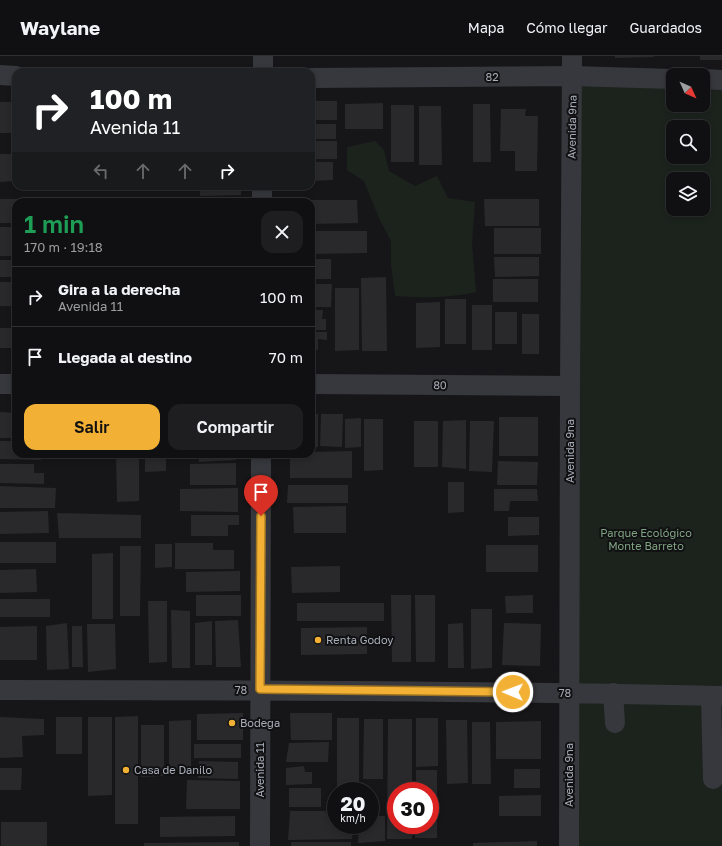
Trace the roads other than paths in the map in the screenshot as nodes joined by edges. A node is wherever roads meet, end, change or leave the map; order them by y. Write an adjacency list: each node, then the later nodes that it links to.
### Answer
1 (263, 56): 3 (street)
2 (572, 56): 6 (street, Avenida 9na)
3 (263, 68)
4 (0, 75): 5 (street)
5 (12, 76)
6 (572, 76): 7 (street, 82); 8 (street, 82); 14 (street, Avenida 9na)
7 (315, 78)
8 (666, 79)
9 (710, 79): 10 (street)
10 (722, 80)
11 (0, 384): 12 (street)
12 (12, 384)
13 (315, 384): 14 (street, 80)
14 (570, 386): 18 (street, Avenida 9na)
15 (261, 458): 16 (street, Avenida 11)
16 (260, 689): 17 (street, 78); 18 (street, 78); 23 (street, Avenida 11)
17 (0, 690)
18 (570, 693): 19 (street, 78); 24 (street, Avenida 9na)
19 (613, 693): 20 (street, 78); 21 (street)
20 (716, 696): 22 (street)
21 (615, 723)
22 (713, 779)
23 (260, 846)
24 (569, 846)

